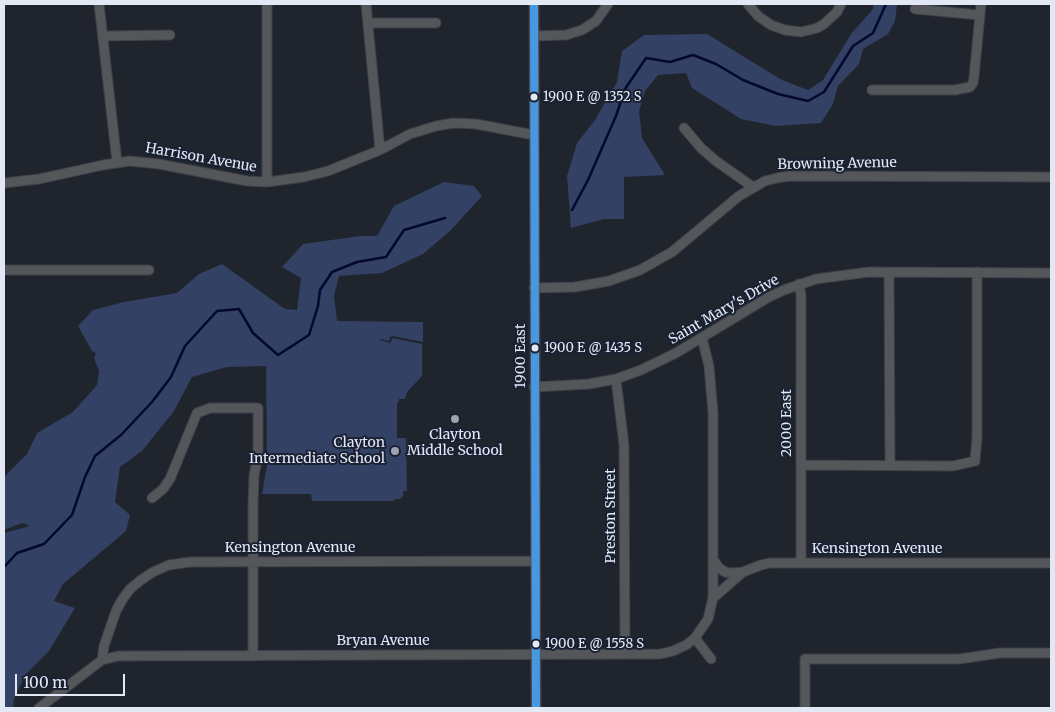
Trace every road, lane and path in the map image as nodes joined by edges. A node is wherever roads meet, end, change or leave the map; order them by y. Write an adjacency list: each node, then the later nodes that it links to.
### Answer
1 (100, 4): 13 (street)
2 (268, 4): 22 (street)
3 (366, 4): 11 (street)
4 (534, 4): 15 (street, 1900 East)
5 (608, 4): 15 (street)
6 (748, 4): 7 (street)
7 (841, 4)
8 (981, 4): 10 (street)
9 (915, 9): 10 (street)
10 (980, 15): 16 (street)
11 (368, 23): 12 (street); 19 (street)
12 (436, 23)
13 (103, 36): 14 (street); 20 (street)
14 (170, 36)
15 (534, 36): 18 (street, 1900 East)
16 (872, 90)
17 (684, 128): 24 (street)
18 (534, 135): 19 (street, Harrison Avenue); 31 (street, 1900 East)
19 (380, 150): 22 (street, Harrison Avenue)
20 (117, 162): 22 (street, Harrison Avenue); 23 (street, Harrison Avenue)
21 (1051, 177): 24 (street, Browning Avenue)
22 (267, 182)
23 (4, 183)
24 (753, 187): 31 (street, Browning Avenue)
25 (4, 270): 26 (street)
26 (149, 270)
27 (889, 272): 28 (street, Saint Mary's Drive); 30 (street, Saint Mary's Drive); 36 (street)
28 (977, 272): 29 (street, Saint Mary's Drive); 36 (street)
29 (1051, 272)
30 (799, 284): 32 (street, Saint Mary's Drive); 35 (street, 2000 East)
31 (534, 288): 34 (street, 1900 East)
32 (702, 338): 33 (street, Saint Mary's Drive); 38 (street, Bryan Avenue)
33 (616, 379): 34 (street, Saint Mary's Drive); 48 (street, Preston Street)
34 (534, 387): 39 (street, 1900 East)
35 (801, 465): 36 (street); 41 (street, 2000 East)
36 (890, 465)
37 (152, 498): 40 (street)
38 (713, 559): 43 (street); 44 (street, Bryan Avenue)
39 (535, 561): 40 (street, Kensington Avenue); 47 (street, 1900 East)
40 (253, 562): 49 (street); 51 (street, Kensington Avenue)
41 (801, 562): 42 (street, Kensington Avenue); 43 (street, Kensington Avenue)
42 (1051, 563)
43 (743, 572): 44 (street, Kensington Avenue)
44 (713, 598): 45 (street, Bryan Avenue)
45 (695, 638): 48 (street, Bryan Avenue); 50 (street)
46 (1051, 653): 54 (street)
47 (536, 654): 48 (street, Bryan Avenue); 49 (street, Bryan Avenue); 53 (street, 1900 East)
48 (625, 654)
49 (253, 656): 51 (street, Bryan Avenue)
50 (711, 659)
51 (102, 660): 52 (street, Bryan Avenue)
52 (39, 708)
53 (536, 708)
54 (805, 708)

